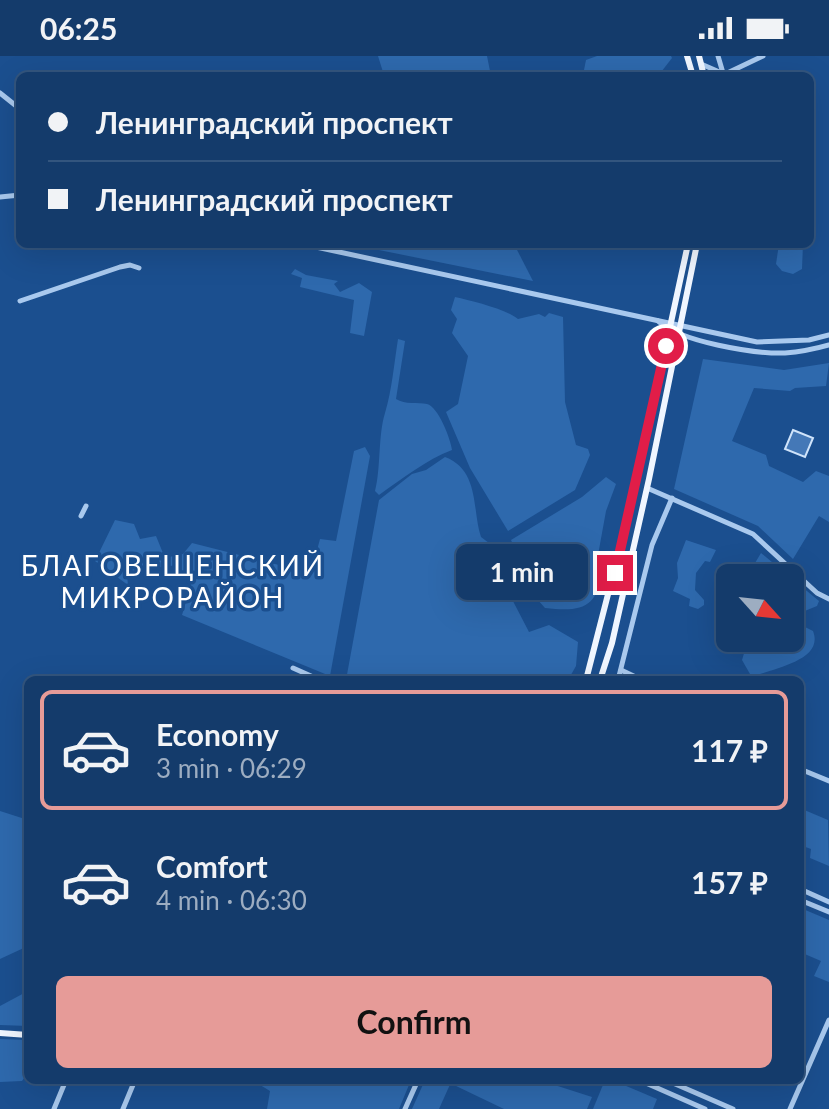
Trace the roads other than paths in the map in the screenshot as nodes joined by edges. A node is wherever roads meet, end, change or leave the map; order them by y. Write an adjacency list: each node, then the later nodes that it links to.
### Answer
1 (687, 56): 5 (main road)
2 (699, 56): 4 (main road)
3 (763, 56): 9 (street)
4 (701, 64): 5 (main road); 7 (main road); 8 (street)
5 (691, 68): 6 (main road)
6 (692, 72)
7 (703, 72)
8 (716, 72)
9 (728, 72)
10 (0, 93): 11 (street)
11 (16, 106)
12 (321, 248): 17 (street)
13 (687, 248): 17 (main road)
14 (696, 248): 18 (main road)
15 (139, 268): 16 (street)
16 (20, 301)
17 (671, 327): 18 (street); 23 (main road)
18 (680, 330): 20 (street); 22 (street); 24 (main road)
19 (829, 335): 20 (street)
20 (809, 340): 22 (street)
21 (829, 345): 22 (street)
22 (811, 350)
23 (637, 477): 24 (main road); 33 (main road)
24 (649, 479): 25 (main road)
25 (647, 488): 26 (street); 34 (main road)
26 (672, 497): 29 (street); 31 (street)
27 (86, 506): 28 (street)
28 (81, 516)
29 (829, 599)
30 (293, 668): 32 (street)
31 (621, 670): 35 (street); 36 (street)
32 (311, 676)
33 (587, 676)
34 (601, 676)
35 (619, 676)
36 (634, 676)
37 (804, 771): 38 (street)
38 (829, 781)
39 (804, 891): 41 (street)
40 (804, 902): 42 (street)
41 (829, 902)
42 (829, 912)
43 (829, 1020): 46 (street)
44 (0, 1033): 45 (main road)
45 (24, 1035)
46 (804, 1077)
47 (64, 1084): 53 (street)
48 (133, 1084): 54 (street)
49 (416, 1084): 55 (street)
50 (648, 1084): 56 (street)
51 (675, 1084): 57 (street)
52 (801, 1084): 58 (street)
53 (54, 1109)
54 (123, 1109)
55 (405, 1109)
56 (705, 1109)
57 (733, 1109)
58 (790, 1109)

